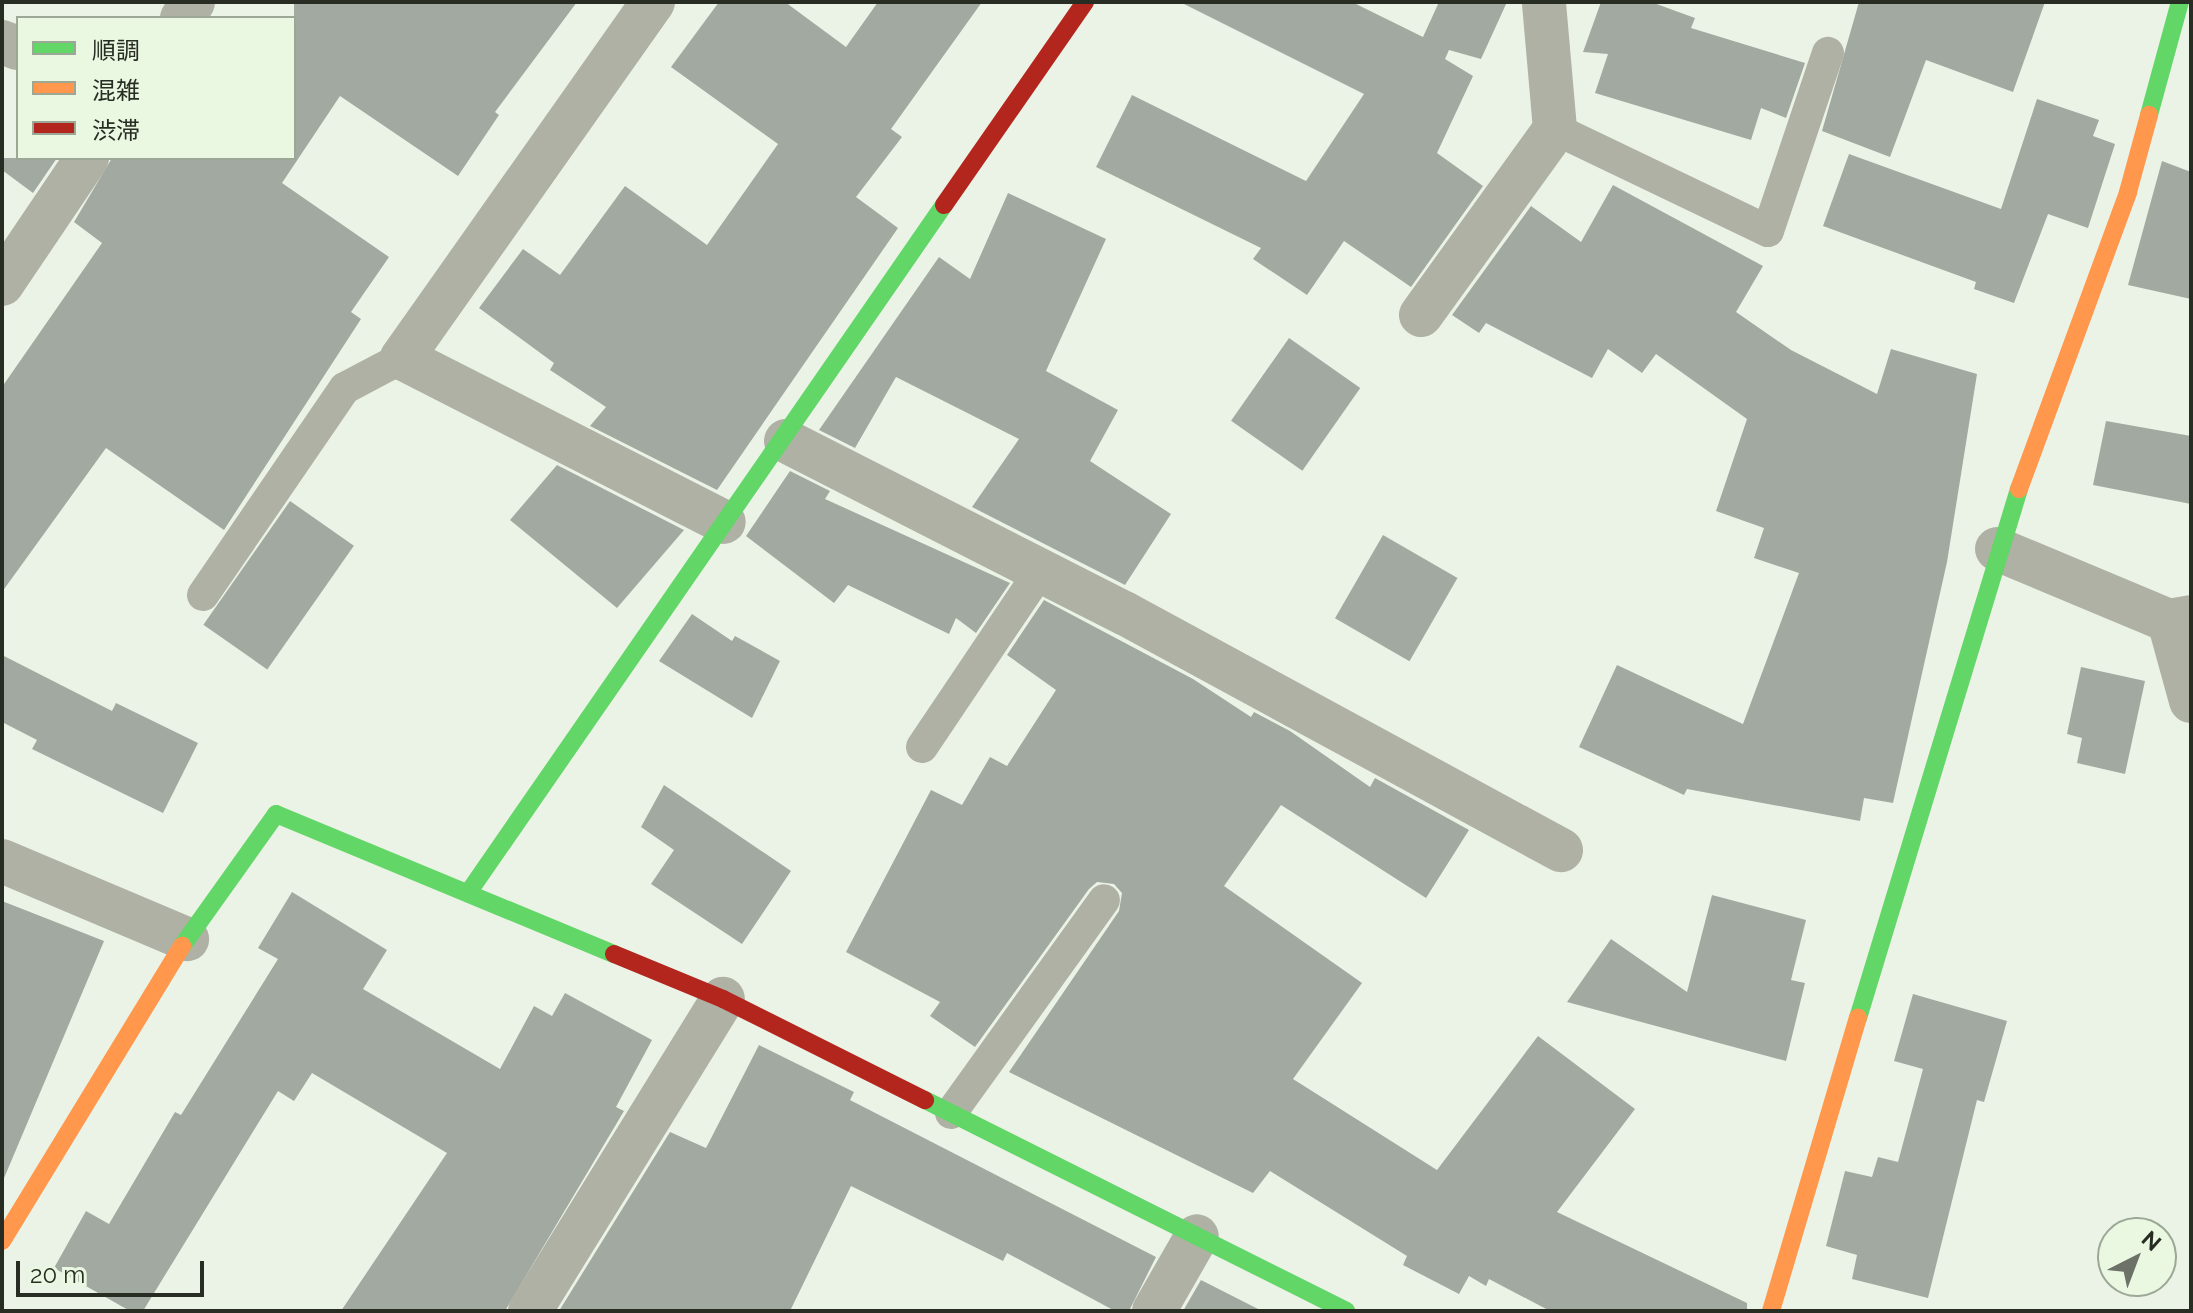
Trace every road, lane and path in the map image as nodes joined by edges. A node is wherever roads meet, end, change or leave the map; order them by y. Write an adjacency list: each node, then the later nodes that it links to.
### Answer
1 (653, 2): 10 (street)
2 (1085, 2): 11 (street)
3 (1544, 2): 6 (street)
4 (2180, 2): 13 (street)
5 (1828, 53): 6 (lane)
6 (1555, 129): 9 (street)
7 (86, 160): 8 (street)
8 (2, 284)
9 (1421, 315)
10 (402, 358): 12 (street); 15 (lane)
11 (786, 441): 12 (street); 14 (street)
12 (724, 522): 21 (street)
13 (1997, 549): 16 (street); 31 (street)
14 (1041, 570): 18 (lane); 19 (street)
15 (203, 595)
16 (2180, 619): 17 (street)
17 (2191, 701)
18 (922, 747)
19 (1561, 850)
20 (2, 861): 23 (street)
21 (468, 893): 23 (street); 24 (street)
22 (1104, 900): 25 (lane)
23 (187, 939): 27 (street)
24 (723, 999): 25 (street); 28 (street)
25 (951, 1113): 26 (street)
26 (1197, 1236): 29 (street); 30 (street)
27 (2, 1241)
28 (530, 1311)
29 (1154, 1311)
30 (1346, 1311)
31 (1771, 1311)

